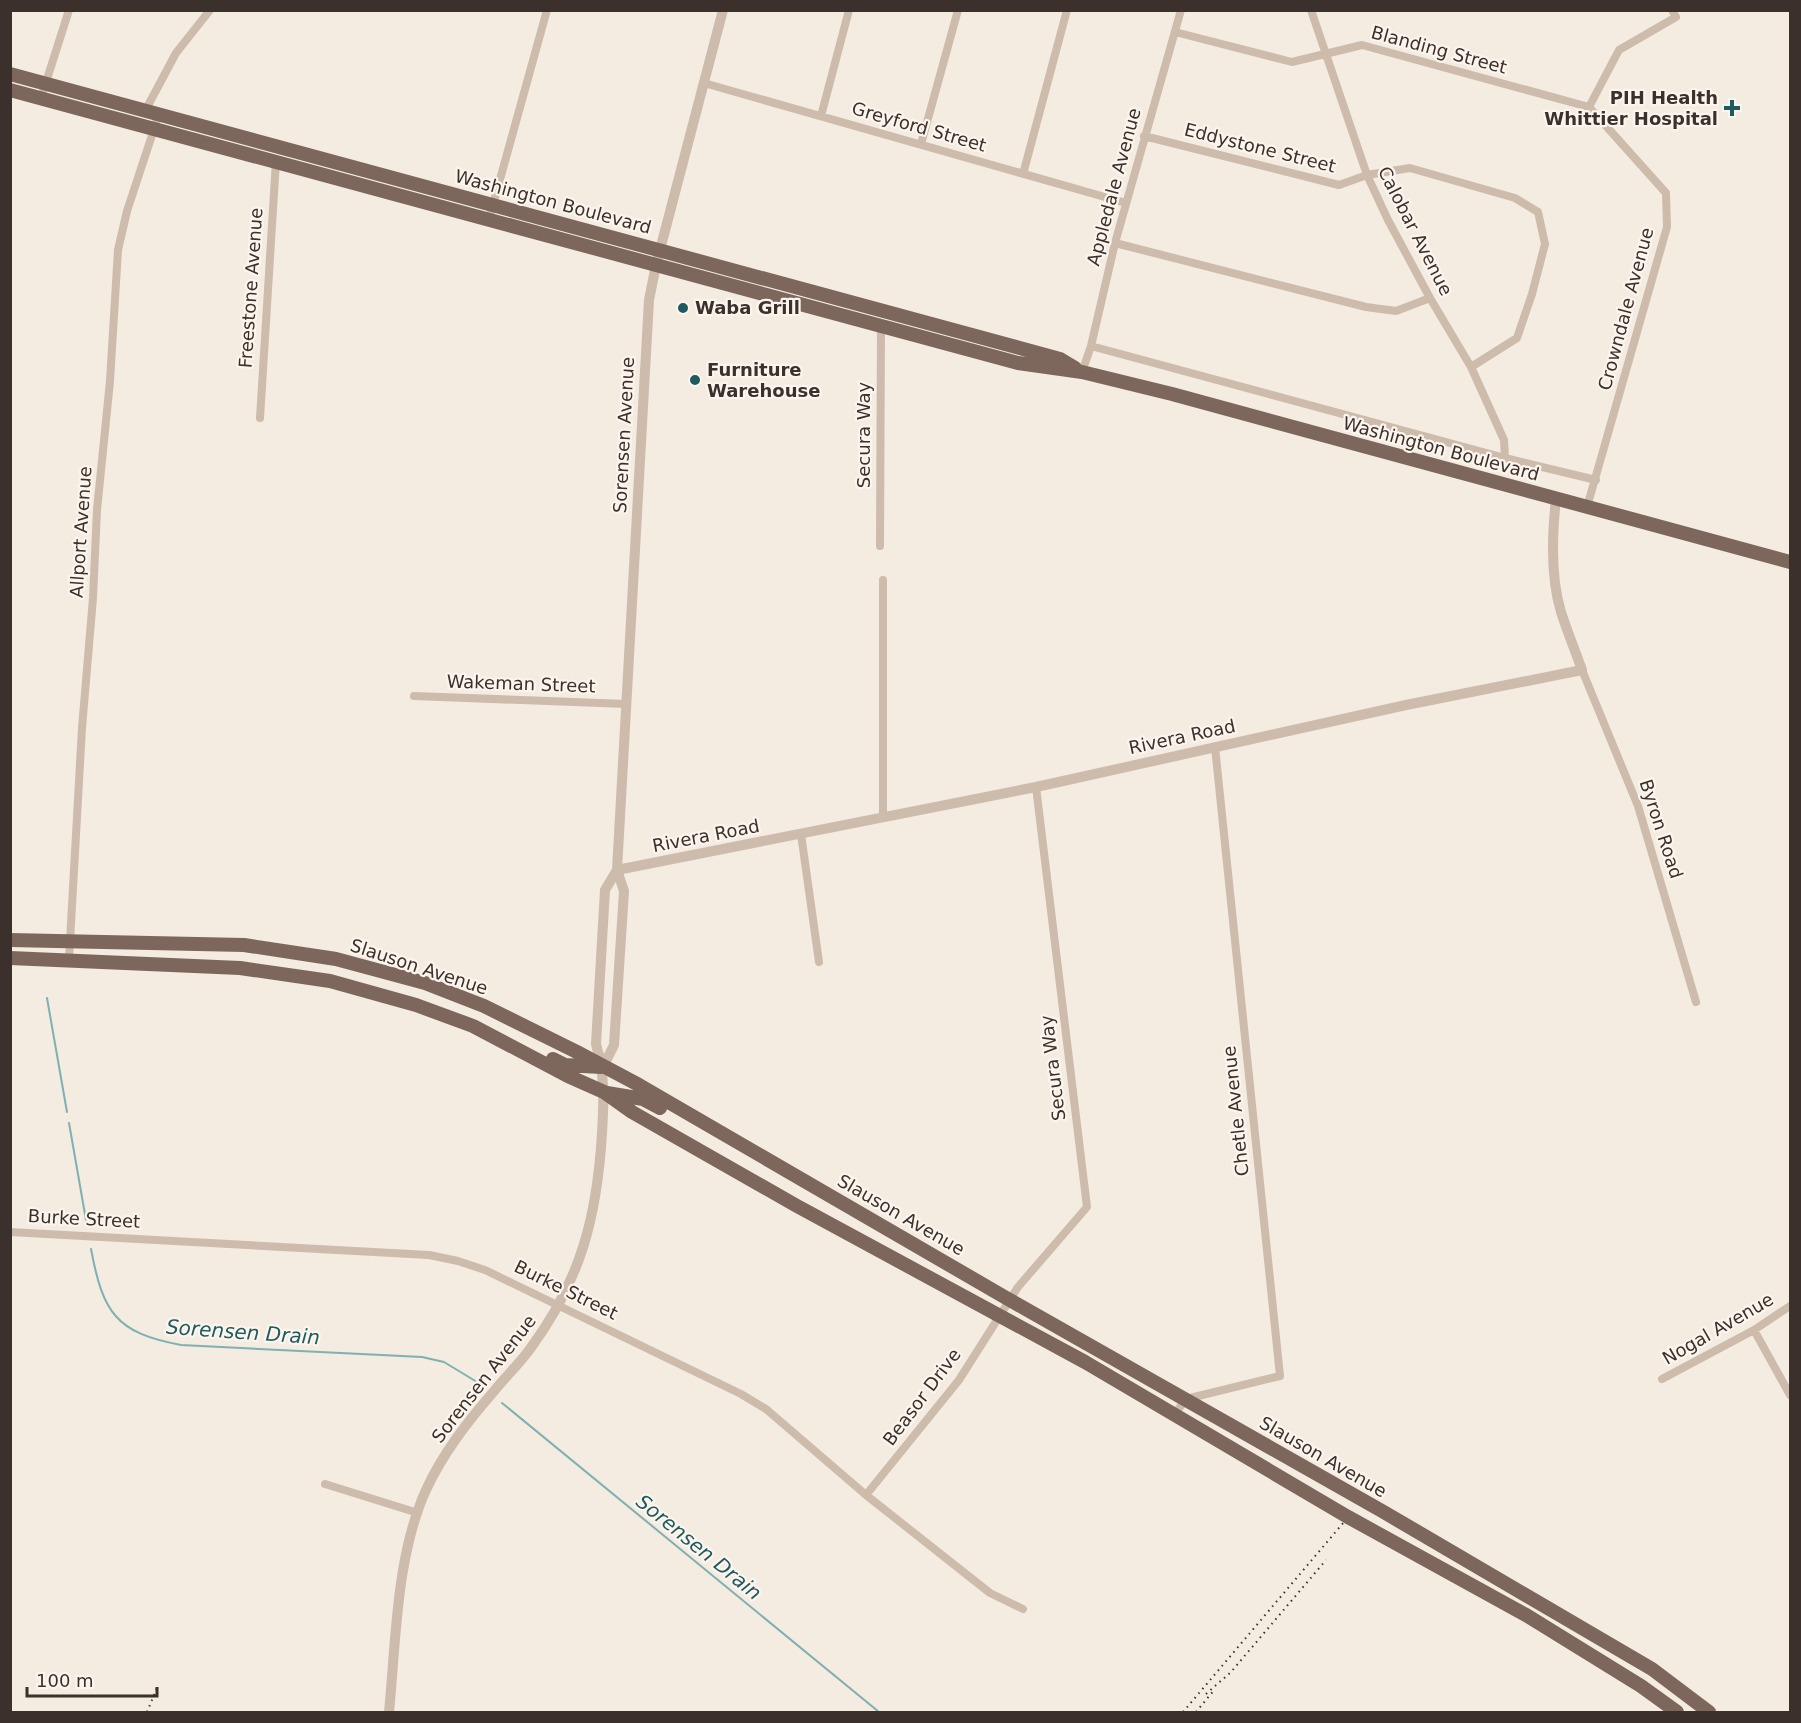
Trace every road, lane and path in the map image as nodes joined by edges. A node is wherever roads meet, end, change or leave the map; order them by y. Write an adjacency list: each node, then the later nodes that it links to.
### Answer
1 (69, 10): 14 (street)
2 (210, 10): 19 (street)
3 (547, 10): 29 (street)
4 (723, 10): 15 (street, Sorensen Avenue)
5 (849, 10): 20 (street)
6 (957, 10): 24 (street)
7 (1067, 10): 26 (street)
8 (1181, 10): 11 (street, Appledale Avenue)
9 (1311, 10): 12 (street, Calobar Avenue)
10 (1674, 14): 18 (street)
11 (1175, 32): 12 (street, Blanding Street); 23 (street, Appledale Avenue)
12 (1325, 54): 18 (street, Blanding Street); 27 (street, Calobar Avenue)
13 (10, 74): 14 (main road, Washington Boulevard)
14 (46, 83): 17 (street); 19 (main road, Washington Boulevard)
15 (704, 83): 20 (street, Greyford Street); 32 (street, Sorensen Avenue)
16 (10, 90): 17 (main road, Washington Boulevard)
17 (41, 98): 21 (main road, Washington Boulevard)
18 (1589, 107): 41 (street, Crowndale Avenue)
19 (152, 112): 21 (street); 22 (street, Allport Avenue); 29 (main road, Washington Boulevard)
20 (821, 116): 24 (street, Greyford Street)
21 (138, 124): 22 (main road, Washington Boulevard)
22 (154, 128): 25 (main road, Washington Boulevard); 56 (street, Allport Avenue)
23 (1144, 136): 27 (street, Eddystone Street); 28 (street, Appledale Avenue)
24 (921, 144): 26 (street, Greyford Street)
25 (276, 161): 30 (main road, Washington Boulevard); 39 (street, Freestone Avenue)
26 (1023, 174): 28 (street, Greyford Street)
27 (1367, 175): 34 (street, Calobar Avenue); 37 (street, Eddystone Street)
28 (1126, 203): 31 (street, Appledale Avenue)
29 (493, 204): 30 (street); 32 (main road, Washington Boulevard)
30 (489, 219): 33 (main road, Washington Boulevard)
31 (1115, 243): 34 (street); 36 (street, Appledale Avenue)
32 (660, 250): 33 (street, Sorensen Avenue); 38 (main road, Washington Boulevard)
33 (656, 265): 35 (main road, Washington Boulevard); 49 (street, Sorensen Avenue)
34 (1430, 298): 37 (street, Calobar Avenue)
35 (881, 326): 38 (main road, Washington Boulevard); 44 (street, Secura Way)
36 (1091, 346): 38 (street, Appledale Avenue); 40 (street, Washington Boulevard)
37 (1471, 366): 40 (street, Calobar Avenue)
38 (1082, 372): 42 (main road, Washington Boulevard)
39 (260, 418)
40 (1505, 458): 41 (street, Washington Boulevard)
41 (1596, 480): 43 (street, Crowndale Avenue)
42 (1556, 499): 43 (main road, Washington Boulevard); 47 (street)
43 (1587, 507): 45 (main road, Washington Boulevard)
44 (880, 546)
45 (1791, 562)
46 (884, 580): 52 (street)
47 (1582, 669): 50 (street, Rivera Road); 60 (street, Byron Road)
48 (414, 696): 49 (street, Wakeman Street)
49 (626, 704): 54 (street, Sorensen Avenue)
50 (1215, 747): 51 (street, Rivera Road); 73 (street, Chetle Avenue)
51 (1036, 787): 52 (street, Rivera Road); 66 (street, Secura Way)
52 (883, 817): 53 (street, Rivera Road)
53 (801, 834): 54 (street, Rivera Road); 59 (street)
54 (617, 870): 62 (street, Sorensen Avenue); 62 (street, Sorensen Avenue)
55 (10, 940): 56 (main road, Slauson Avenue)
56 (69, 943): 58 (street, Allport Avenue); 62 (main road, Slauson Avenue)
57 (10, 958): 58 (main road, Slauson Avenue)
58 (69, 959): 61 (main road, Slauson Avenue)
59 (819, 962)
60 (1696, 1002)
61 (486, 1032): 62 (main road); 63 (main road, Slauson Avenue)
62 (603, 1067): 63 (street, Sorensen Avenue); 64 (main road, Slauson Avenue)
63 (604, 1092): 64 (main road); 67 (street, Sorensen Avenue); 69 (main road, Slauson Avenue)
64 (703, 1124): 66 (main road, Slauson Avenue)
65 (10, 1232): 67 (street, Burke Street)
66 (1008, 1299): 69 (street, Secura Way); 73 (main road, Slauson Avenue)
67 (560, 1305): 76 (street, Burke Street); 77 (street, Sorensen Avenue)
68 (1791, 1306): 70 (street, Nogal Avenue)
69 (1000, 1315): 74 (main road, Slauson Avenue); 76 (street, Beasor Drive)
70 (1754, 1330): 71 (street, Nogal Avenue); 72 (street)
71 (1662, 1380)
72 (1791, 1395)
73 (1186, 1399): 74 (street); 78 (main road, Slauson Avenue)
74 (1174, 1414): 79 (main road, Slauson Avenue)
75 (325, 1484): 77 (street)
76 (866, 1495): 81 (street, Burke Street)
77 (418, 1513): 83 (street, Sorensen Avenue)
78 (1463, 1558): 79 (main road); 80 (main road, Slauson Avenue)
79 (1452, 1575): 82 (main road, Slauson Avenue)
80 (1537, 1601): 82 (main road); 85 (main road, Slauson Avenue)
81 (1023, 1610)
82 (1526, 1615): 84 (main road, Slauson Avenue)
83 (389, 1713)
84 (1677, 1713)
85 (1708, 1713)

